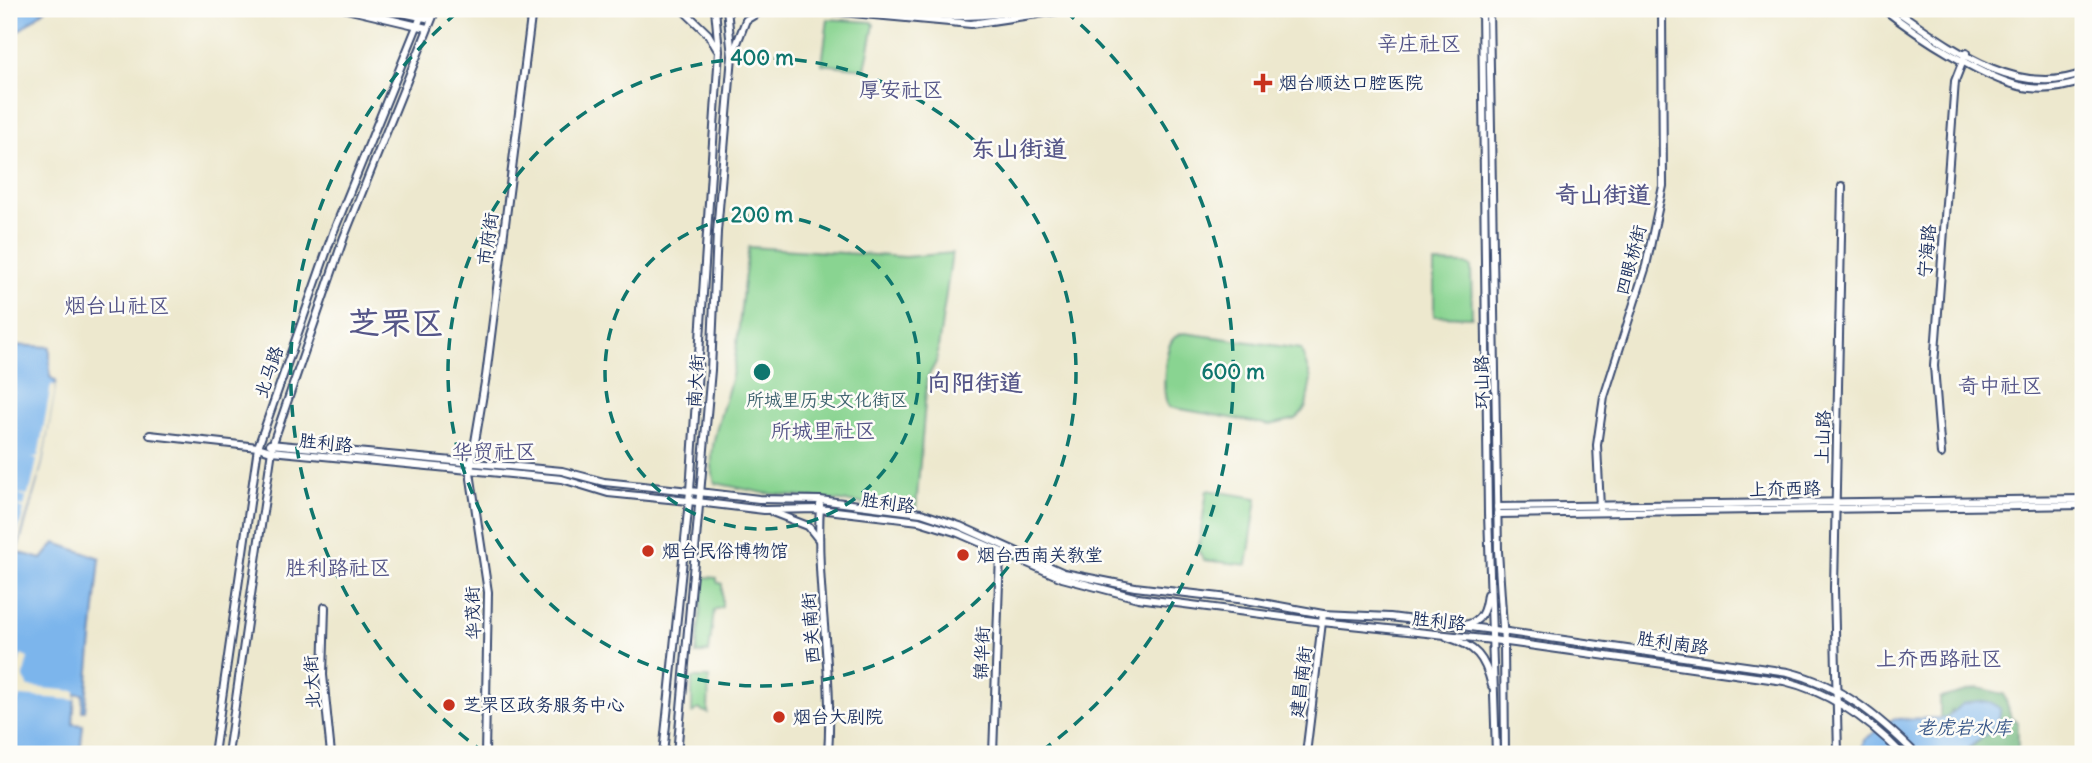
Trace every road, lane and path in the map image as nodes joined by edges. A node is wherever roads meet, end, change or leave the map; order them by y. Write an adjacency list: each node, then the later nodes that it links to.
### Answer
1 (346, 9): 23 (main road)
2 (383, 9): 19 (main road)
3 (424, 9): 21 (main road, 北马路)
4 (436, 9): 22 (main road, 北马路)
5 (532, 9): 35 (main road, 市府街)
6 (682, 9): 25 (main road)
7 (715, 9): 25 (main road, 南大街)
8 (727, 9): 26 (main road, 南大街)
9 (764, 9): 26 (main road)
10 (809, 9): 20 (main road)
11 (902, 9): 12 (main road)
12 (1028, 9)
13 (1072, 9): 20 (main road)
14 (1482, 9): 46 (main road, 环山路)
15 (1489, 9): 47 (main road, 环山路)
16 (1662, 9): 48 (main road, 四眼桥街)
17 (1884, 9): 27 (main road)
18 (1894, 9): 27 (main road)
19 (398, 10): 21 (main road)
20 (883, 12)
21 (420, 16): 22 (main road); 23 (main road, 北马路)
22 (431, 19): 24 (main road, 北马路)
23 (416, 26): 24 (main road); 32 (main road, 北马路)
24 (427, 28): 33 (main road, 北马路)
25 (719, 51): 36 (main road, 南大街)
26 (732, 56): 37 (main road, 南大街)
27 (1965, 56): 28 (main road); 29 (main road); 34 (main road, 宁海路)
28 (2083, 73)
29 (2083, 81)
30 (1842, 186): 42 (main road, 上山路)
31 (150, 435): 32 (main road, 胜利路)
32 (258, 447): 33 (main road, 胜利路); 64 (main road, 北马路)
33 (272, 447): 35 (main road, 胜利路); 65 (main road, 北马路)
34 (1941, 454)
35 (471, 468): 36 (main road, 胜利路); 40 (main road, 胜利路); 67 (main road, 华茂街)
36 (690, 491): 37 (main road, 胜利路); 40 (main road, 南大街)
37 (702, 492): 39 (main road, 胜利路); 41 (main road, 南大街)
38 (2083, 499): 42 (main road, 上夼西路)
39 (820, 500): 44 (main road, 西关南街); 53 (main road, 胜利路)
40 (689, 501): 41 (main road, 胜利路); 68 (main road, 南大街)
41 (701, 503): 45 (main road, 胜利路); 69 (main road, 南大街)
42 (1835, 505): 43 (main road, 上夼西路); 48 (main road, 上夼西路); 61 (main road, 上山路)
43 (2083, 505)
44 (819, 509): 45 (main road, 胜利路); 49 (main road, 西关南街); 50 (main road, 胜利路)
45 (764, 510): 49 (main road)
46 (1488, 510): 47 (main road, 上夼西路); 51 (main road, 环山路)
47 (1498, 510): 48 (main road, 上夼西路); 57 (main road, 环山路)
48 (1600, 510)
49 (819, 540): 70 (main road, 西关南街)
50 (1000, 553): 54 (main road, 胜利路); 71 (main road, 锦华街)
51 (1490, 574): 55 (main road); 56 (main road, 环山路)
52 (325, 607): 66 (main road, 北大街)
53 (1323, 614): 54 (main road, 建昌南街); 55 (main road, 胜利路)
54 (1322, 622): 58 (main road, 胜利路); 72 (main road, 建昌南街)
55 (1457, 626): 56 (main road, 胜利路)
56 (1490, 630): 57 (main road, 胜利路); 59 (main road, 环山路)
57 (1501, 631): 60 (main road, 环山路); 61 (main road, 胜利南路)
58 (1438, 635): 59 (main road, 胜利路); 63 (main road)
59 (1493, 640): 60 (main road, 胜利路); 63 (main road, 环山路)
60 (1504, 642): 62 (main road, 胜利南路); 74 (main road, 环山路)
61 (1838, 690): 62 (main road, 上山路); 77 (main road)
62 (1840, 703): 75 (main road, 上山路); 76 (main road, 胜利南路)
63 (1495, 706): 73 (main road, 环山路)
64 (214, 754)
65 (228, 754)
66 (331, 754)
67 (485, 754)
68 (663, 754)
69 (677, 754)
70 (828, 754)
71 (993, 754)
72 (1306, 754)
73 (1496, 754)
74 (1505, 754)
75 (1838, 754)
76 (1902, 754)
77 (1916, 754)

